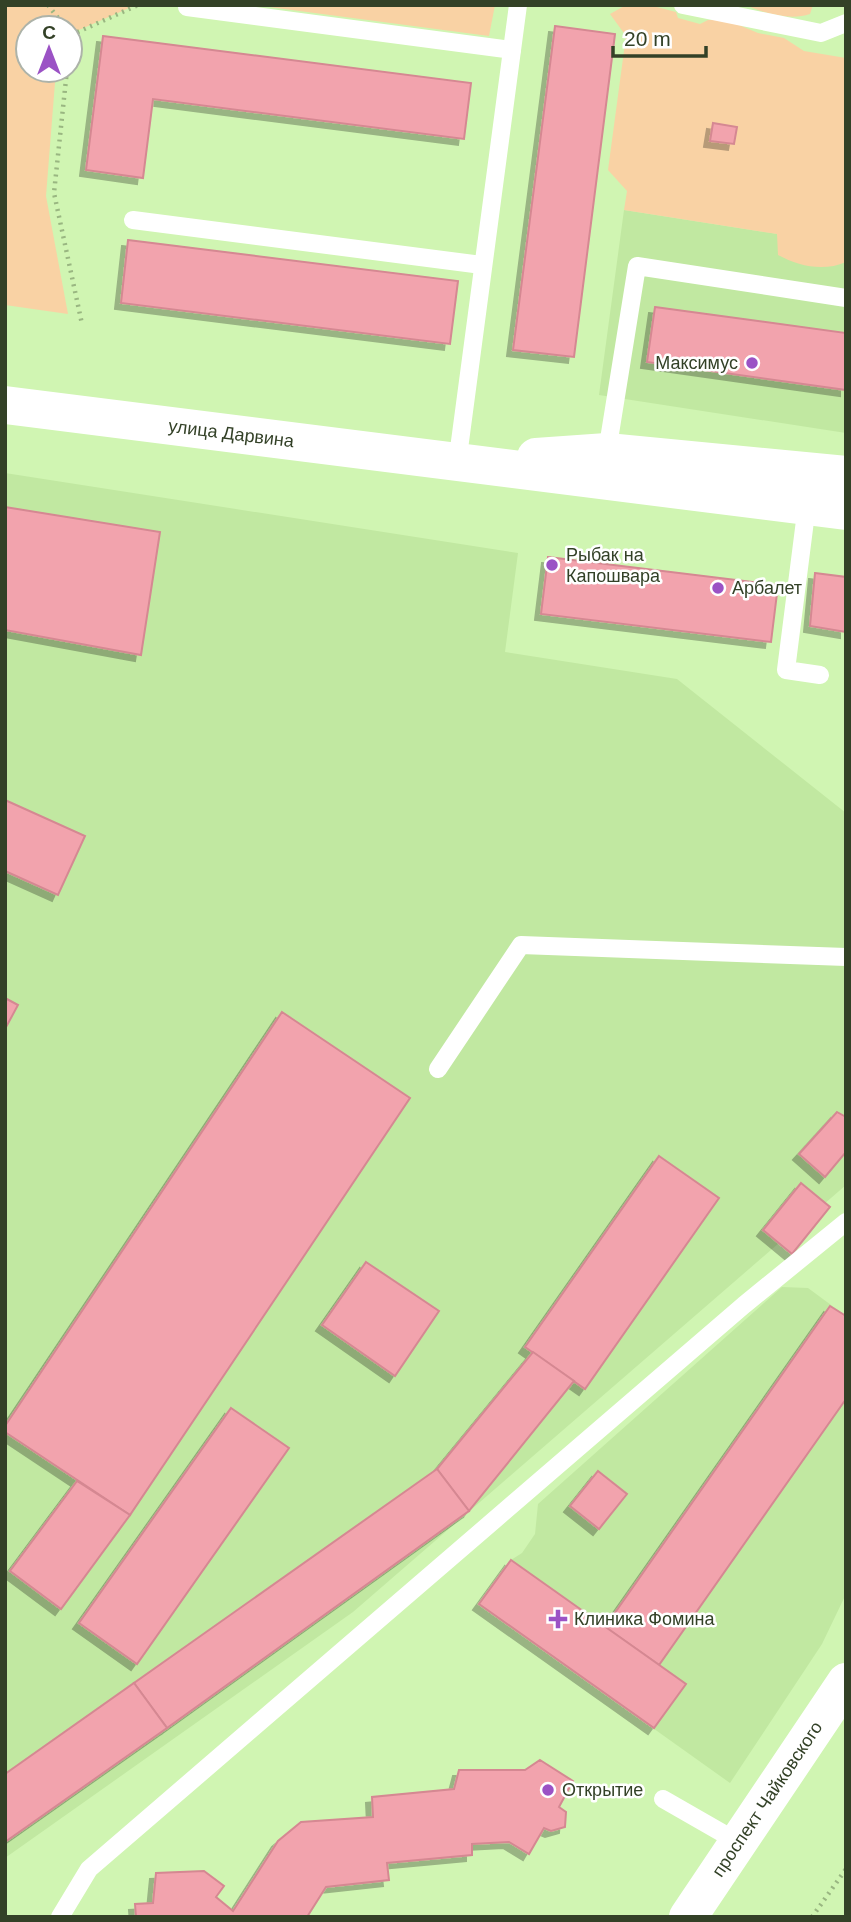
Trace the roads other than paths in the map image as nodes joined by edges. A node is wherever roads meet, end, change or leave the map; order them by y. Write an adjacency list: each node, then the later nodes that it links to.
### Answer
1 (518, 5): 5 (lane)
2 (683, 5): 4 (lane)
3 (187, 7): 5 (lane)
4 (846, 23)
5 (512, 50): 7 (lane)
6 (134, 220): 7 (lane)
7 (482, 265): 11 (lane)
8 (846, 298): 10 (lane)
9 (5, 405): 11 (main road, улица Дарвина)
10 (607, 452): 11 (main road, улица Дарвина); 12 (main road, улица Дарвина)
11 (457, 464): 13 (main road, улица Дарвина)
12 (846, 475)
13 (807, 505): 14 (main road, улица Дарвина); 15 (lane)
14 (846, 511)
15 (820, 675)
16 (846, 957): 17 (lane)
17 (438, 1069)
18 (846, 1222): 22 (lane)
19 (846, 1682): 21 (main road, проспект Чайковского)
20 (663, 1799): 21 (lane)
21 (738, 1842): 23 (main road, проспект Чайковского)
22 (60, 1917)
23 (688, 1917)

